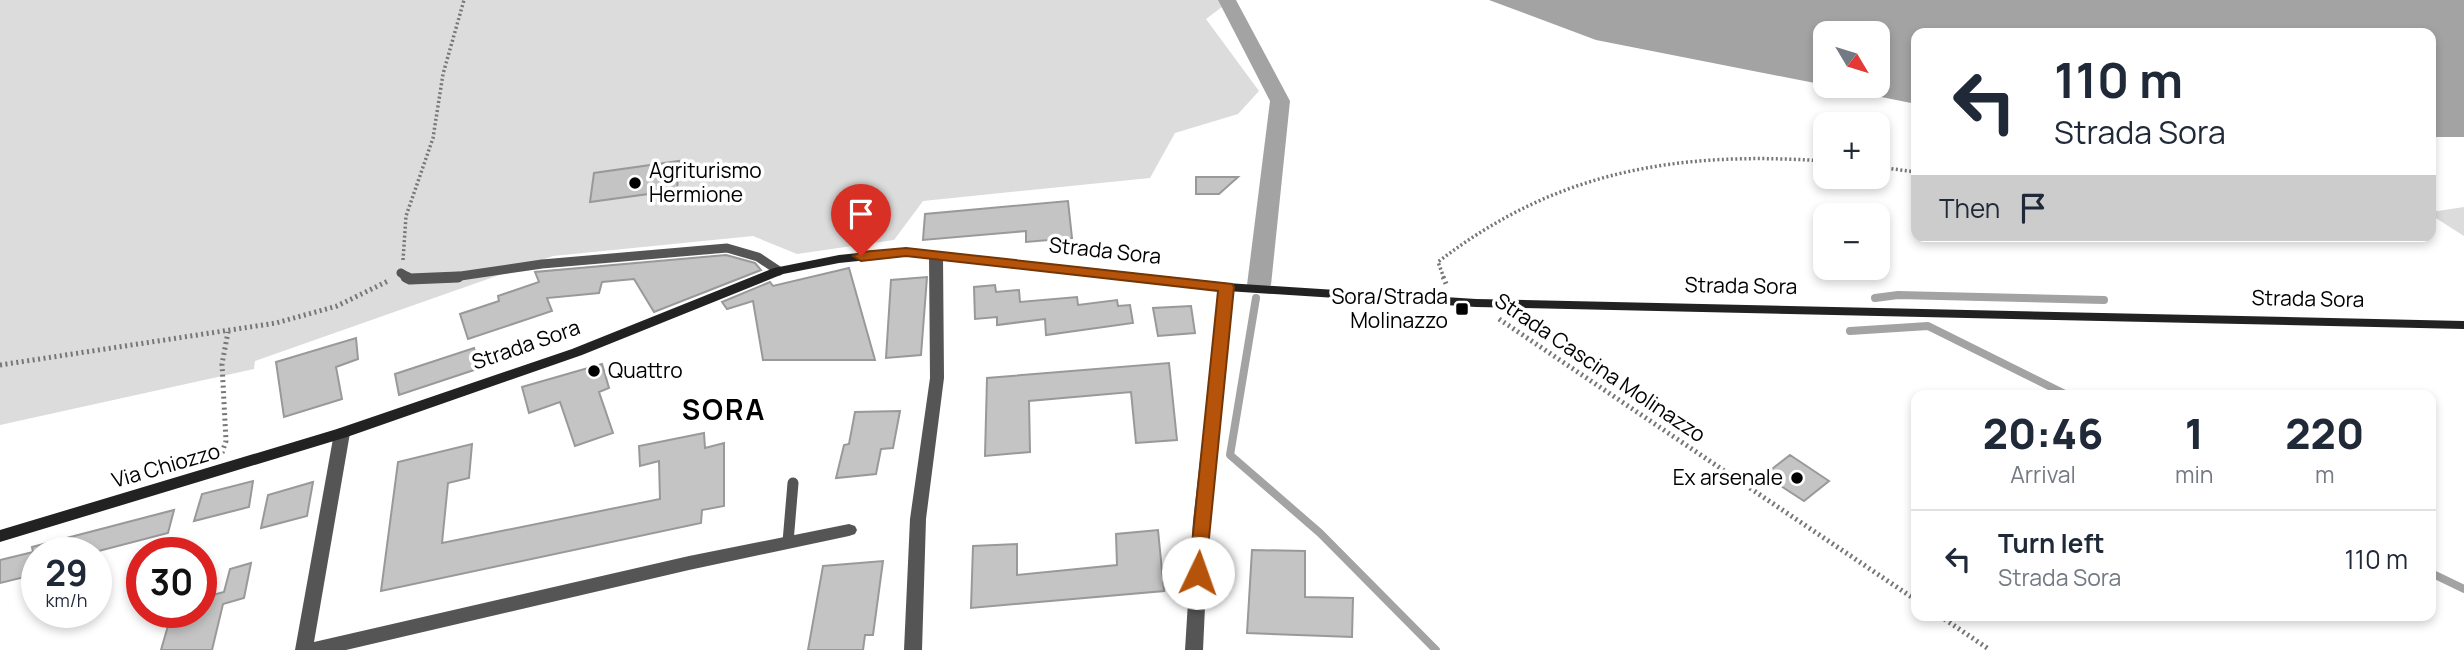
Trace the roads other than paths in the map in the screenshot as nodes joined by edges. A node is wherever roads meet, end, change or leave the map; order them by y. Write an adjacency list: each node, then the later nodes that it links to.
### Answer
1 (936, 256): 2 (street, Strada Sora); 4 (street, Strada Sora); 13 (street)
2 (779, 271): 3 (lane); 6 (street, Strada Sora)
3 (401, 273)
4 (1227, 287): 5 (street, Strada Sora); 14 (street)
5 (2464, 325)
6 (342, 433): 9 (street, Via Chiozzo); 11 (street)
7 (793, 483): 10 (lane)
8 (849, 530): 10 (street)
9 (0, 536)
10 (788, 542): 12 (street)
11 (304, 650)
12 (314, 650)
13 (913, 650)
14 (1194, 650)

